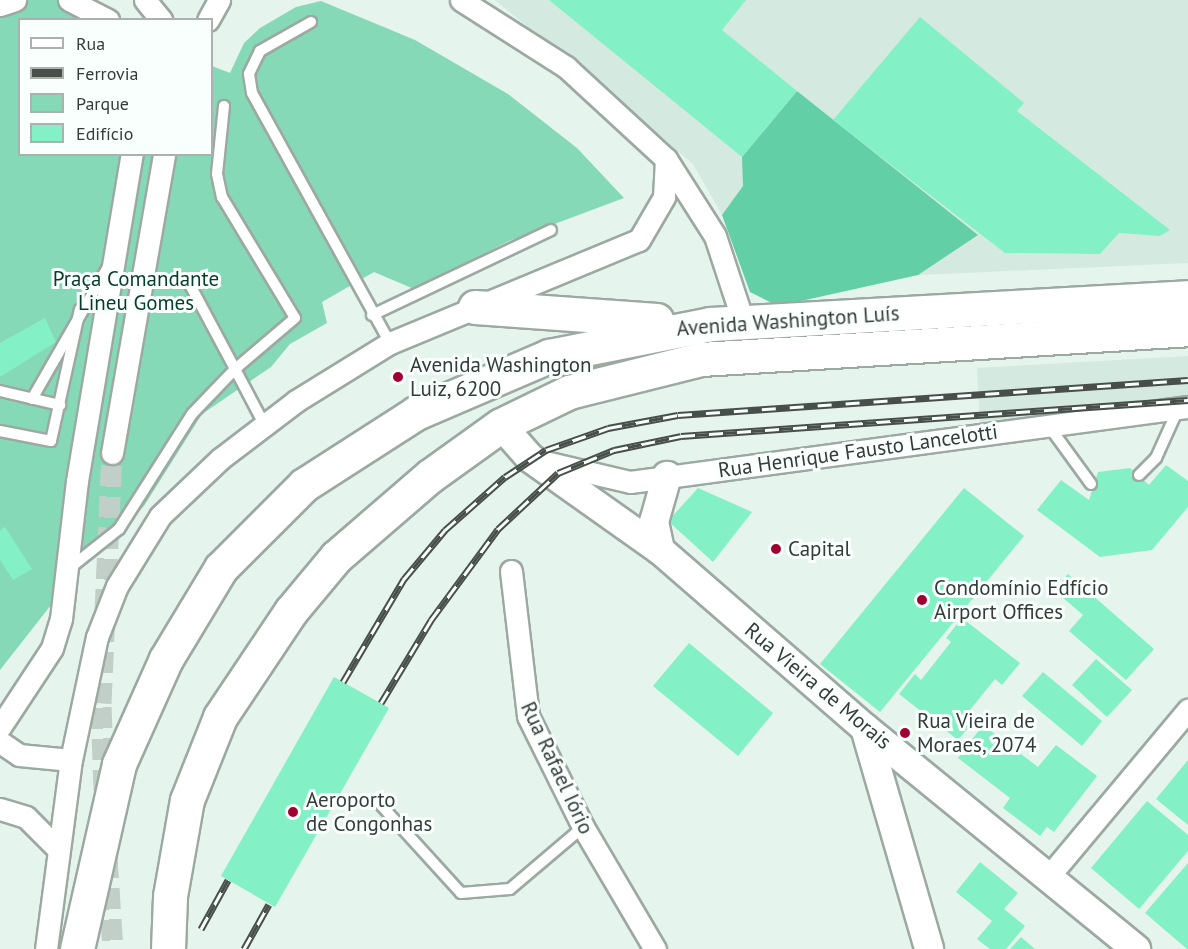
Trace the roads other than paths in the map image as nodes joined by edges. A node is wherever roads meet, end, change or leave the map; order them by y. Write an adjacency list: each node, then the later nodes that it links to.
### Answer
1 (15, 0): 6 (street)
2 (69, 0): 7 (street)
3 (145, 0): 8 (street)
4 (219, 0): 9 (street)
5 (461, 0): 14 (street)
6 (0, 5)
7 (104, 18)
8 (159, 18)
9 (209, 18)
10 (311, 22): 21 (lane)
11 (224, 106): 26 (lane)
12 (132, 156): 16 (street)
13 (164, 156): 35 (street)
14 (666, 159): 19 (street); 22 (street)
15 (550, 230): 21 (lane)
16 (114, 258): 20 (lane); 41 (street)
17 (188, 279): 26 (lane)
18 (1188, 297): 22 (highway, Avenida Washington Luís)
19 (475, 308): 23 (highway); 25 (street)
20 (80, 309): 28 (lane); 29 (lane)
21 (372, 315): 25 (lane)
22 (743, 321): 23 (highway, Avenida Washington Luís)
23 (710, 324): 56 (highway, Avenida Washington Luís)
24 (1188, 328): 32 (highway, Avenida Washington Luís)
25 (390, 343): 31 (street)
26 (235, 369): 31 (lane); 41 (lane)
27 (0, 391): 28 (lane)
28 (32, 399): 29 (lane)
29 (60, 405): 34 (lane)
30 (1185, 408): 33 (street, Rua Henrique Fausto Lancelotti); 37 (lane)
31 (264, 424): 47 (street)
32 (501, 425): 36 (street, Rua Vieira de Morais); 57 (highway, Avenida Washington Luís)
33 (1048, 425): 38 (street, Rua Henrique Fausto Lancelotti); 39 (lane)
34 (0, 430)
35 (112, 453)
36 (530, 458): 38 (street, Rua Henrique Fausto Lancelotti); 40 (street, Rua Vieira de Morais)
37 (1139, 475)
38 (667, 476): 40 (street)
39 (1091, 484)
40 (660, 550): 45 (street, Rua Vieira de Morais)
41 (71, 567): 44 (street)
42 (512, 571): 52 (street, Rua Rafael Iório)
43 (1188, 710): 54 (street)
44 (0, 727)
45 (865, 728): 48 (street, Rua Vieira de Morais); 49 (street)
46 (0, 742): 47 (street)
47 (71, 760): 53 (street)
48 (932, 781): 49 (street); 54 (street, Rua Vieira de Morais)
49 (886, 801): 59 (street)
50 (380, 804): 52 (lane)
51 (0, 809): 53 (street)
52 (583, 827): 58 (street, Rua Rafael Iório)
53 (58, 849): 55 (street)
54 (1049, 876): 60 (street, Rua Vieira de Morais)
55 (46, 949)
56 (77, 949)
57 (168, 949)
58 (655, 949)
59 (930, 949)
60 (1136, 949)

